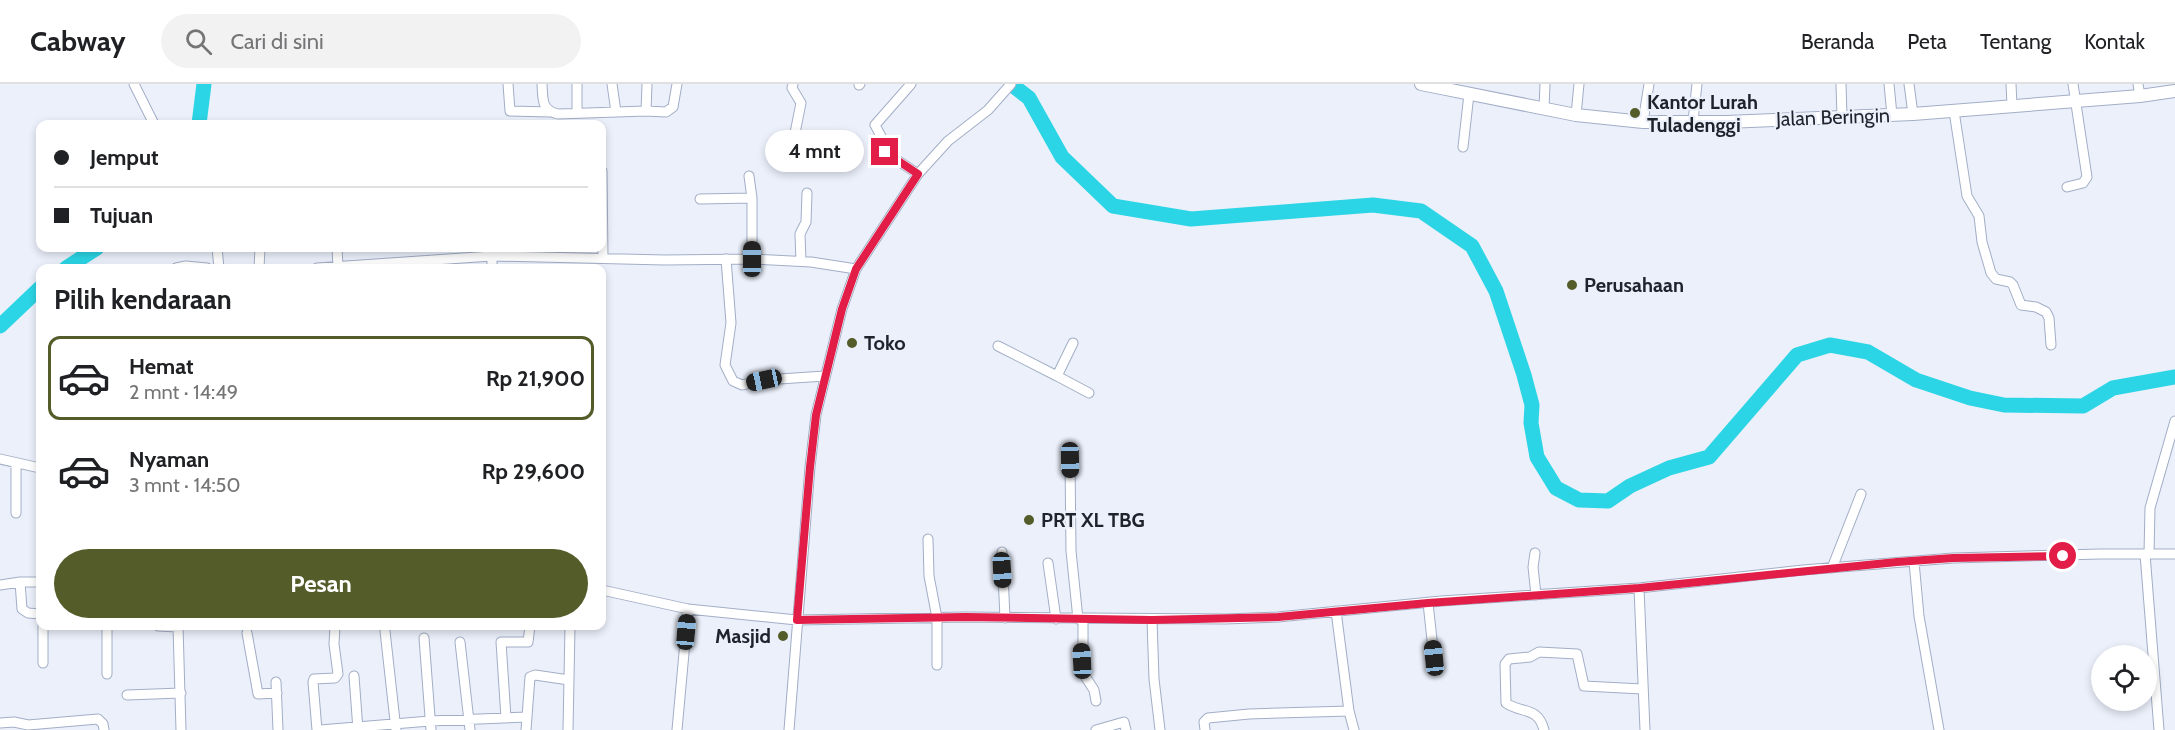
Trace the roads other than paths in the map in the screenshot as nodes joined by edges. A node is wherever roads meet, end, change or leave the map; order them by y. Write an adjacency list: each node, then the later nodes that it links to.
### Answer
1 (134, 84): 37 (street)
2 (508, 84): 29 (street)
3 (542, 84): 29 (street)
4 (577, 84): 31 (street)
5 (612, 84): 30 (street)
6 (647, 84): 27 (street)
7 (676, 84): 27 (street)
8 (793, 84): 42 (street)
9 (911, 84): 43 (street)
10 (1011, 84): 43 (street)
11 (1421, 84): 23 (street, Jalan Beringin)
12 (1545, 84): 26 (street)
13 (1579, 84): 34 (street)
14 (1649, 84): 40 (street)
15 (1697, 84): 39 (street)
16 (1841, 84): 36 (street)
17 (1889, 84): 35 (street)
18 (1910, 84): 33 (street)
19 (2011, 84): 25 (street)
20 (2073, 84): 24 (street)
21 (2139, 90): 22 (street, Jalan Beringin); 24 (street, Jalan Beringin)
22 (2175, 91)
23 (1469, 94): 26 (street, Jalan Beringin); 41 (street)
24 (2075, 101): 25 (street, Jalan Beringin); 45 (street)
25 (2012, 105): 28 (street, Jalan Beringin)
26 (1544, 108): 34 (street, Jalan Beringin)
27 (646, 111): 30 (street)
28 (1954, 111): 33 (street, Jalan Beringin); 61 (street)
29 (550, 112): 31 (street)
30 (615, 112): 32 (street)
31 (577, 113): 32 (street)
32 (599, 114): 38 (street)
33 (1913, 114): 35 (street, Jalan Beringin)
34 (1576, 115): 40 (street, Jalan Beringin)
35 (1892, 115): 36 (street, Jalan Beringin)
36 (1842, 117): 39 (street, Jalan Beringin)
37 (152, 120)
38 (599, 120)
39 (1693, 121): 40 (street, Jalan Beringin)
40 (1643, 122)
41 (1463, 147)
42 (789, 163)
43 (918, 174): 59 (street)
44 (749, 176): 47 (street)
45 (2067, 187)
46 (807, 193): 55 (street)
47 (753, 198): 48 (street); 54 (street)
48 (700, 199)
49 (603, 252): 52 (street)
50 (492, 256): 51 (street); 56 (street); 57 (street)
51 (565, 258): 52 (street); 58 (street)
52 (603, 258): 53 (street)
53 (726, 259): 54 (street); 63 (street)
54 (752, 259): 55 (street)
55 (801, 261): 59 (street)
56 (403, 264)
57 (492, 264)
58 (566, 264)
59 (856, 269): 63 (street)
60 (1073, 343): 64 (street)
61 (2051, 345)
62 (998, 346): 64 (street)
63 (825, 376): 95 (street)
64 (1057, 376): 65 (street)
65 (1089, 393)
66 (2175, 421): 76 (street)
67 (0, 459): 69 (street)
68 (1070, 460): 94 (street)
69 (16, 463): 70 (street); 72 (street)
70 (36, 467)
71 (1861, 494): 80 (street)
72 (16, 513)
73 (928, 539): 91 (street)
74 (1002, 552): 92 (street)
75 (1534, 553): 86 (street)
76 (2147, 554): 77 (street); 78 (street); 144 (street)
77 (2175, 554)
78 (1914, 562): 80 (street); 143 (street)
79 (1048, 563): 93 (street)
80 (1832, 568): 84 (street)
81 (20, 582): 82 (street); 83 (street); 90 (street)
82 (36, 582)
83 (0, 585)
84 (1639, 588): 86 (street); 114 (street)
85 (606, 591): 88 (street)
86 (1536, 595): 87 (street)
87 (1428, 603): 89 (street); 107 (street)
88 (688, 609): 95 (street); 134 (street)
89 (1336, 612): 96 (street); 119 (street)
90 (36, 614)
91 (937, 618): 92 (street); 95 (street); 109 (street)
92 (1005, 618): 93 (street)
93 (1056, 619): 94 (street)
94 (1080, 619): 96 (street); 118 (street)
95 (797, 620): 135 (street)
96 (1152, 620): 138 (street)
97 (43, 630): 108 (street)
98 (107, 630): 110 (street)
99 (178, 630): 115 (street)
100 (335, 630): 130 (street)
101 (530, 630): 121 (street)
102 (570, 630): 112 (street)
103 (385, 631): 125 (street)
104 (247, 633): 116 (street)
105 (424, 638): 124 (street)
106 (460, 642): 122 (street)
107 (1434, 658)
108 (43, 663)
109 (937, 665)
110 (107, 674)
111 (354, 676): 126 (street)
112 (569, 680): 120 (street); 133 (street)
113 (276, 682): 116 (street)
114 (1642, 689): 141 (street); 142 (street)
115 (181, 693): 117 (street); 128 (street)
116 (277, 693): 129 (street)
117 (127, 695)
118 (1096, 701)
119 (1349, 711): 139 (street); 140 (street)
120 (526, 717): 121 (street); 132 (street)
121 (506, 718): 122 (street)
122 (469, 719): 124 (street); 131 (street)
123 (0, 723): 127 (street)
124 (431, 726): 125 (street)
125 (396, 727): 126 (street)
126 (358, 728): 130 (street)
127 (104, 730)
128 (182, 730)
129 (278, 730)
130 (318, 730)
131 (470, 730)
132 (526, 730)
133 (568, 730)
134 (677, 730)
135 (789, 730)
136 (1096, 730): 137 (street)
137 (1126, 730)
138 (1160, 730)
139 (1205, 730)
140 (1354, 730)
141 (1544, 730)
142 (1646, 730)
143 (1939, 730)
144 (2159, 730)

